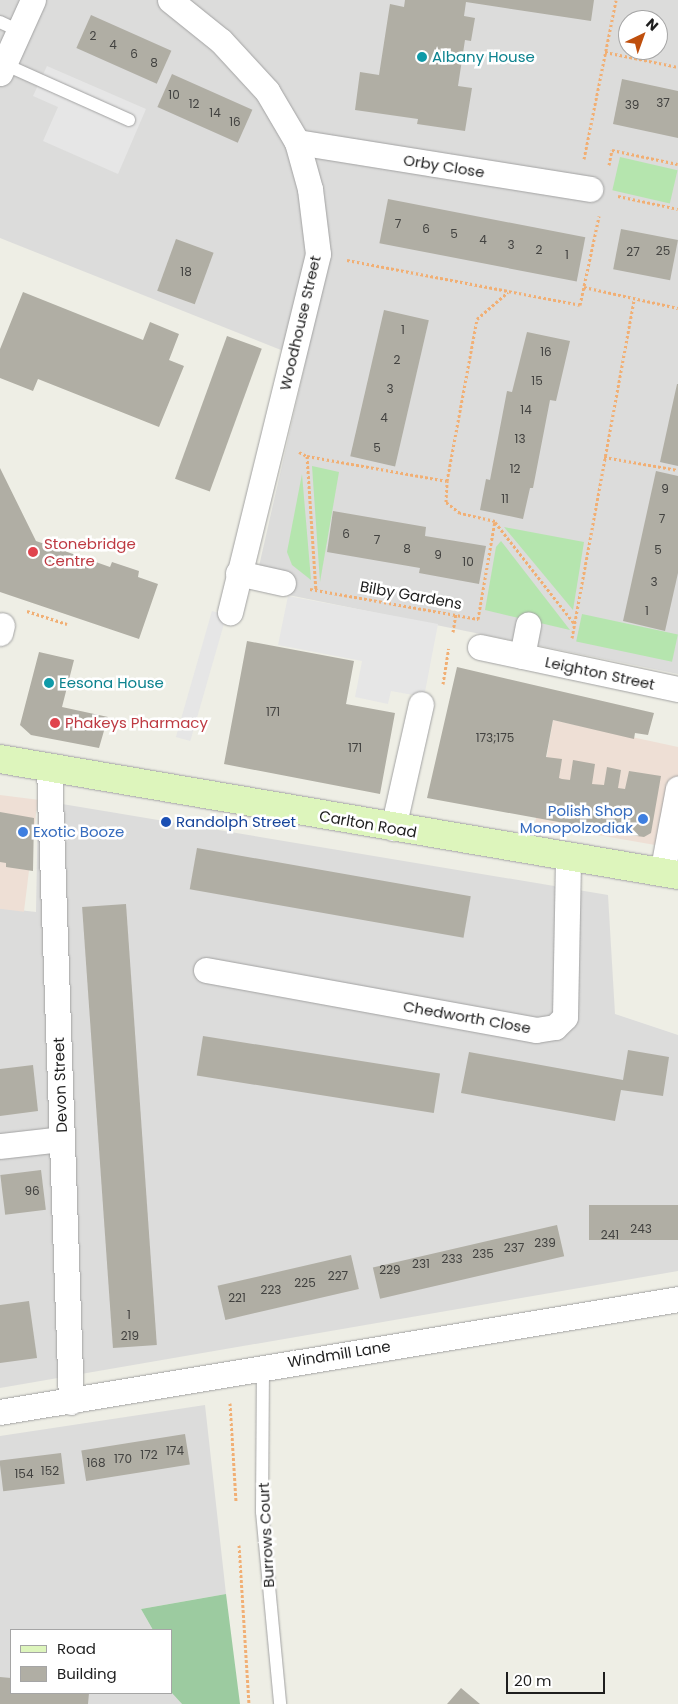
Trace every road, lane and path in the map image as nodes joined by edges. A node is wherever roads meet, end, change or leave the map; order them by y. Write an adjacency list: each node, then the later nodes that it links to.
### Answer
1 (33, 0): 4 (street)
2 (170, 0): 9 (street, Woodhouse Street)
3 (616, 0): 5 (path)
4 (9, 26): 7 (street)
5 (605, 52): 6 (path); 10 (path)
6 (678, 67)
7 (2, 68): 8 (lane)
8 (128, 120)
9 (297, 142): 14 (street, Orby Close); 16 (street, Woodhouse Street)
10 (592, 162)
11 (600, 164): 13 (path)
12 (678, 164): 13 (path)
13 (609, 166): 14 (path)
14 (597, 191): 15 (path); 17 (path)
15 (678, 209)
16 (318, 254): 18 (path); 27 (street, Woodhouse Street)
17 (584, 287): 18 (path); 19 (path)
18 (508, 292): 25 (path)
19 (634, 299): 20 (path); 23 (path)
20 (678, 308)
21 (294, 449): 22 (path)
22 (307, 456): 25 (path); 29 (path)
23 (604, 457): 24 (path); 33 (path)
24 (678, 470)
25 (447, 481): 26 (path)
26 (495, 521): 32 (path, Bilby Gardens); 33 (path)
27 (238, 573): 28 (street); 31 (street, Woodhouse Street)
28 (283, 583): 29 (path, Bilby Gardens)
29 (316, 590): 32 (path, Bilby Gardens)
30 (21, 609): 34 (path)
31 (230, 612)
32 (456, 613): 40 (path)
33 (574, 623): 36 (path)
34 (67, 624)
35 (528, 625): 38 (street)
36 (571, 646)
37 (480, 647): 38 (street, Leighton Street)
38 (522, 656): 39 (street, Leighton Street)
39 (678, 689)
40 (422, 704): 44 (street)
41 (0, 759): 42 (main road, Carlton Road)
42 (49, 768): 44 (main road, Carlton Road); 48 (street, Devon Street)
43 (678, 788): 46 (street)
44 (393, 828): 45 (main road, Carlton Road)
45 (568, 856): 46 (main road, Carlton Road); 47 (street, Chedworth Close)
46 (670, 874)
47 (206, 970)
48 (62, 1139): 49 (street); 52 (street, Devon Street)
49 (0, 1146)
50 (678, 1299): 51 (street, Windmill Lane)
51 (263, 1366): 52 (street, Windmill Lane); 54 (lane, Burrows Court)
52 (71, 1402): 53 (street, Windmill Lane)
53 (0, 1412)
54 (280, 1704)

